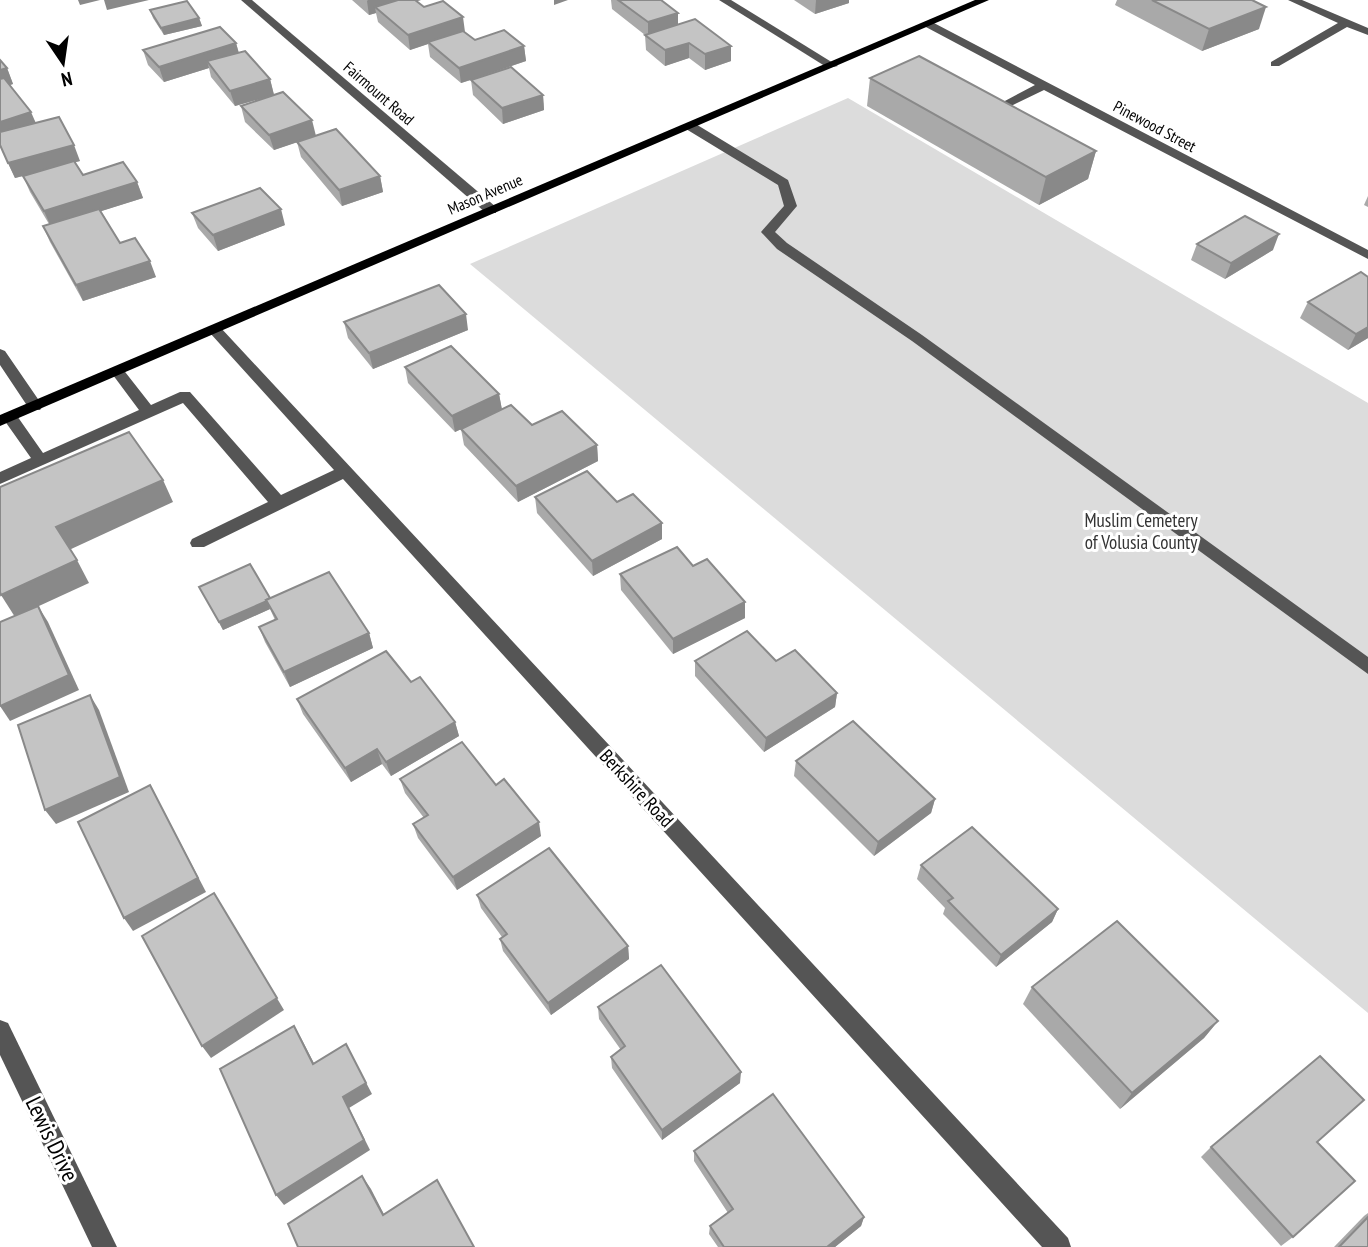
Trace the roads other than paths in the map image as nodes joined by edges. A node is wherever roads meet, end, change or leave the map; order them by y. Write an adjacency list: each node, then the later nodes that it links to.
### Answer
1 (246, 0): 13 (street, Fairmount Road)
2 (724, 0): 9 (street)
3 (984, 0): 6 (main road, Mason Avenue)
4 (1293, 0): 5 (street)
5 (1346, 23): 7 (street); 8 (street)
6 (928, 24): 9 (main road, Mason Avenue); 10 (street, Pinewood Street)
7 (1368, 32)
8 (1275, 64)
9 (832, 66): 12 (main road, Mason Avenue)
10 (1044, 85): 11 (street); 14 (street, Pinewood Street)
11 (1007, 104)
12 (690, 126): 13 (main road, Mason Avenue); 26 (street)
13 (491, 210): 15 (main road, Mason Avenue)
14 (1368, 255)
15 (215, 330): 17 (main road, Mason Avenue); 22 (street, Berkshire Road)
16 (0, 354): 18 (street)
17 (117, 371): 18 (main road, Mason Avenue); 19 (street)
18 (35, 406): 20 (main road, Mason Avenue)
19 (148, 412): 21 (street); 24 (street)
20 (5, 419): 21 (street)
21 (40, 460): 23 (street)
22 (345, 471): 24 (street); 29 (street, Berkshire Road)
23 (0, 478)
24 (279, 503): 25 (street)
25 (198, 543)
26 (1368, 667)
27 (0, 1031): 28 (street, Lewis Drive)
28 (104, 1247)
29 (1059, 1247)

